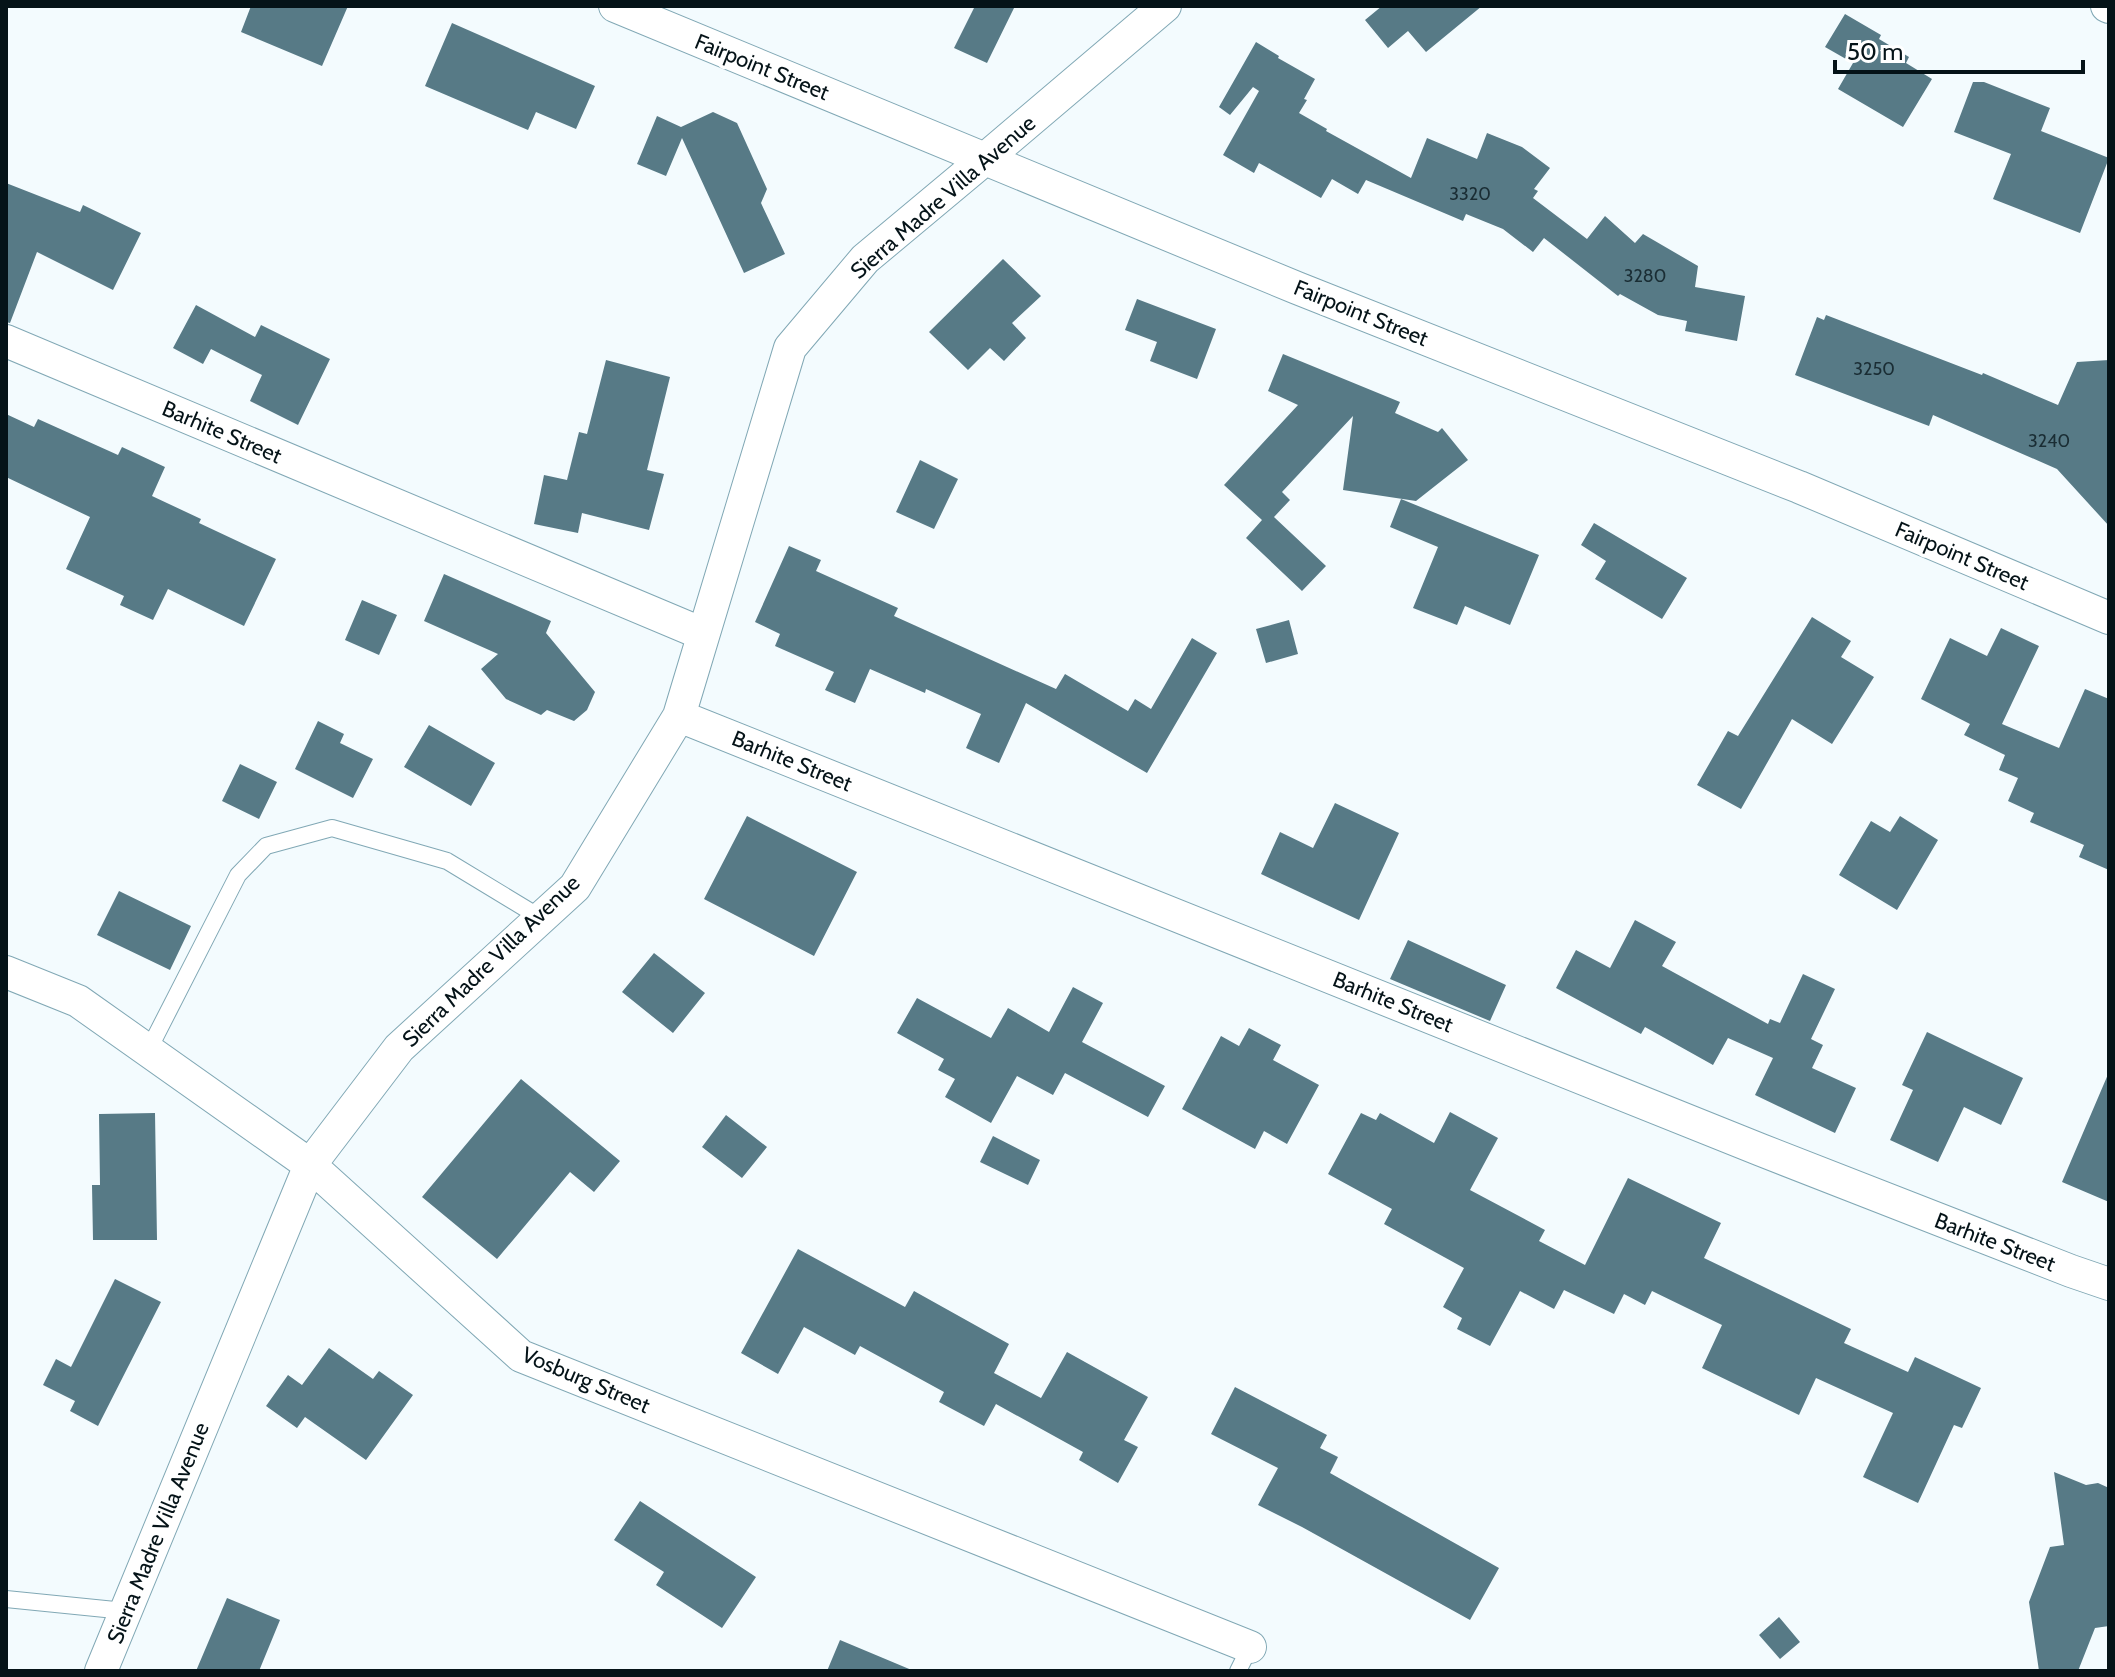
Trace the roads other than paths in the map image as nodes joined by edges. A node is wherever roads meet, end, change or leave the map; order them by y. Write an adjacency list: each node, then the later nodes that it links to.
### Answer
1 (615, 6): 3 (street, Fairpoint Street)
2 (1165, 6): 3 (street, Sierra Madre Villa Avenue)
3 (986, 158): 5 (street, Fairpoint Street); 6 (street, Sierra Madre Villa Avenue)
4 (6, 341): 6 (street, Barhite Street)
5 (2109, 618)
6 (703, 634): 7 (street, Sierra Madre Villa Avenue)
7 (679, 716): 8 (street, Sierra Madre Villa Avenue); 12 (street, Barhite Street)
8 (541, 918): 10 (lane); 11 (street, Sierra Madre Villa Avenue)
9 (6, 972): 10 (street, Vosburg Street)
10 (148, 1051): 11 (street, Vosburg Street)
11 (310, 1165): 14 (street, Sierra Madre Villa Avenue); 15 (street, Vosburg Street)
12 (2109, 1284)
13 (6, 1599): 14 (lane)
14 (125, 1611): 16 (street, Sierra Madre Villa Avenue)
15 (1244, 1659)
16 (101, 1671)

